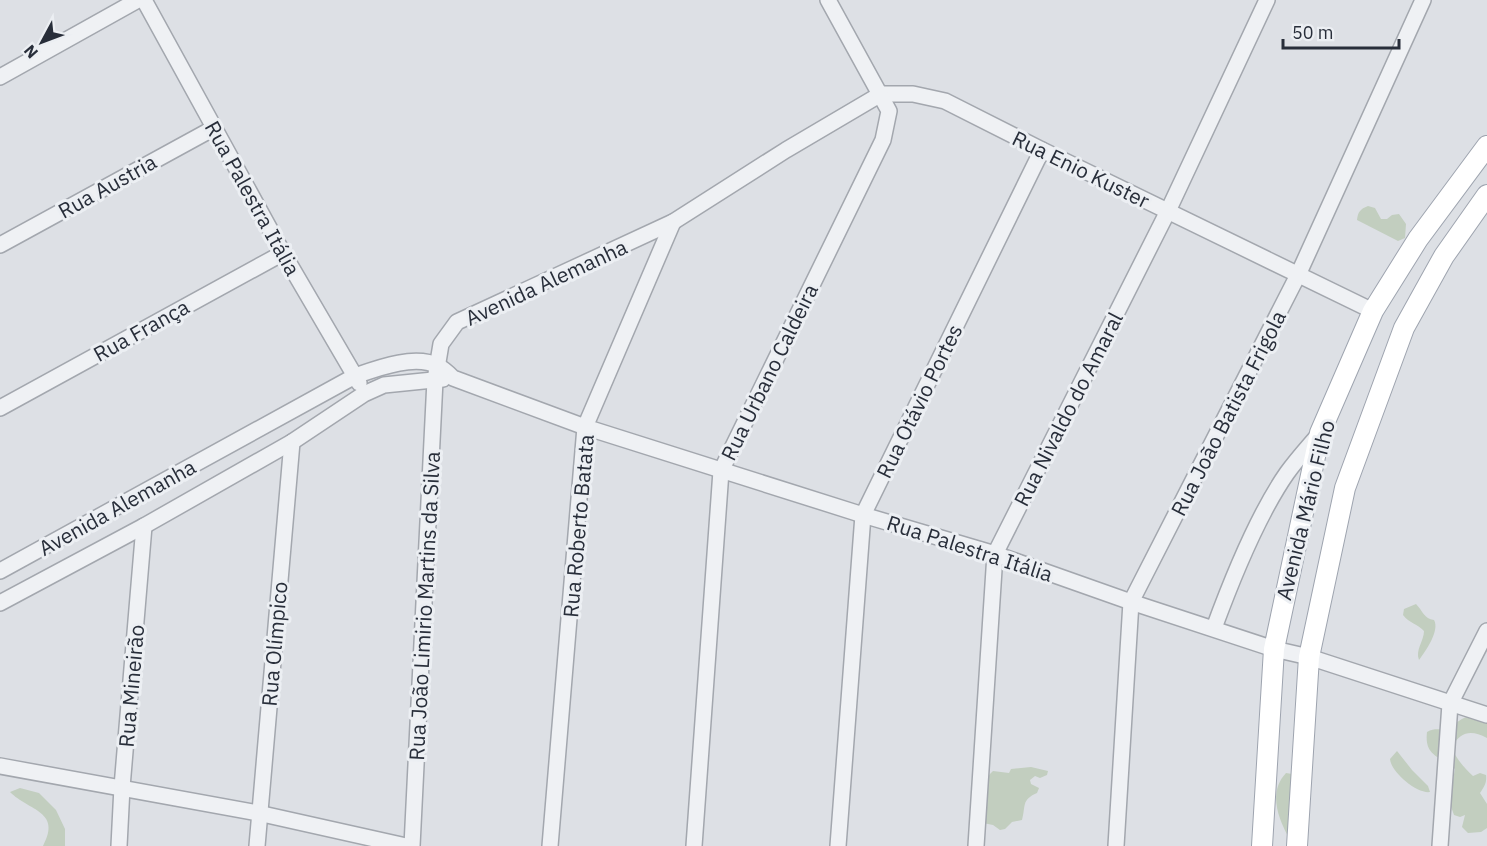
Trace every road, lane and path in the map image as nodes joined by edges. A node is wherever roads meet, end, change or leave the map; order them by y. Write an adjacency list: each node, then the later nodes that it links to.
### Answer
1 (138, 0): 6 (street)
2 (144, 0): 8 (street, Rua Palestra Itália)
3 (828, 0): 7 (street)
4 (1267, 0): 12 (street, Rua Nivaldo do Amaral)
5 (1423, 0): 16 (street, Rua João Batista Frigola)
6 (0, 77)
7 (881, 94): 10 (street, Rua Enio Kuster); 13 (street, Avenida Alemanha); 25 (street, Rua Urbano Caldeira)
8 (214, 128): 14 (street, Rua Austria); 15 (street, Rua Palestra Itália)
9 (1487, 146): 17 (main road, Avenida Mário Filho)
10 (1042, 150): 12 (street, Rua Enio Kuster); 26 (street, Rua Otávio Portes)
11 (1487, 195): 35 (main road, Avenida Mário Filho)
12 (1168, 211): 16 (street, Rua Enio Kuster); 28 (street, Rua Nivaldo do Amaral)
13 (673, 222): 18 (street, Avenida Alemanha); 22 (street, Rua Roberto Batata)
14 (0, 245)
15 (283, 253): 19 (street, Rua Palestra Itália); 21 (street, Rua França)
16 (1298, 275): 17 (street, Rua Enio Kuster); 30 (street, Rua João Batista Frigola)
17 (1373, 311): 23 (main road, Avenida Mário Filho)
18 (437, 373): 19 (street, Avenida Alemanha); 20 (street, Avenida Alemanha); 22 (street, Rua Palestra Itália); 44 (street, Rua João Limirio Martins da Silva)
19 (355, 376): 20 (street, Rua Palestra Itália); 29 (street, Avenida Alemanha)
20 (364, 394): 24 (street, Avenida Alemanha)
21 (0, 408)
22 (585, 427): 25 (street, Rua Palestra Itália); 45 (street, Rua Roberto Batata)
23 (1320, 433): 32 (street); 34 (main road, Avenida Mário Filho)
24 (292, 442): 27 (street, Avenida Alemanha); 40 (street, Rua Olímpico)
25 (721, 471): 26 (street, Rua Palestra Itália); 46 (street, Rua Urbano Caldeira)
26 (863, 515): 28 (street, Rua Palestra Itália); 47 (street, Rua Otávio Portes)
27 (144, 526): 31 (street, Avenida Alemanha); 39 (street, Rua Mineirão)
28 (995, 554): 30 (street, Rua Palestra Itália); 48 (street, Rua Nivaldo do Amaral)
29 (0, 571)
30 (1131, 602): 32 (street, Rua Palestra Itália); 49 (street, Rua João Batista Frigola)
31 (0, 603)
32 (1214, 628): 34 (street, Rua Palestra Itália)
33 (1487, 631): 36 (street)
34 (1274, 649): 35 (street, Rua Palestra Itália); 50 (main road, Avenida Mário Filho)
35 (1309, 657): 36 (street, Rua Palestra Itália); 51 (main road, Avenida Mário Filho)
36 (1450, 704): 37 (street, Rua Palestra Itália); 52 (street)
37 (1487, 715)
38 (0, 766): 39 (street)
39 (122, 787): 40 (street); 41 (street, Rua Mineirão)
40 (258, 813): 42 (street, Rua Olímpico); 43 (street)
41 (119, 846)
42 (257, 846)
43 (406, 846)
44 (412, 846)
45 (550, 846)
46 (694, 846)
47 (838, 846)
48 (976, 846)
49 (1116, 846)
50 (1262, 846)
51 (1297, 846)
52 (1440, 846)

